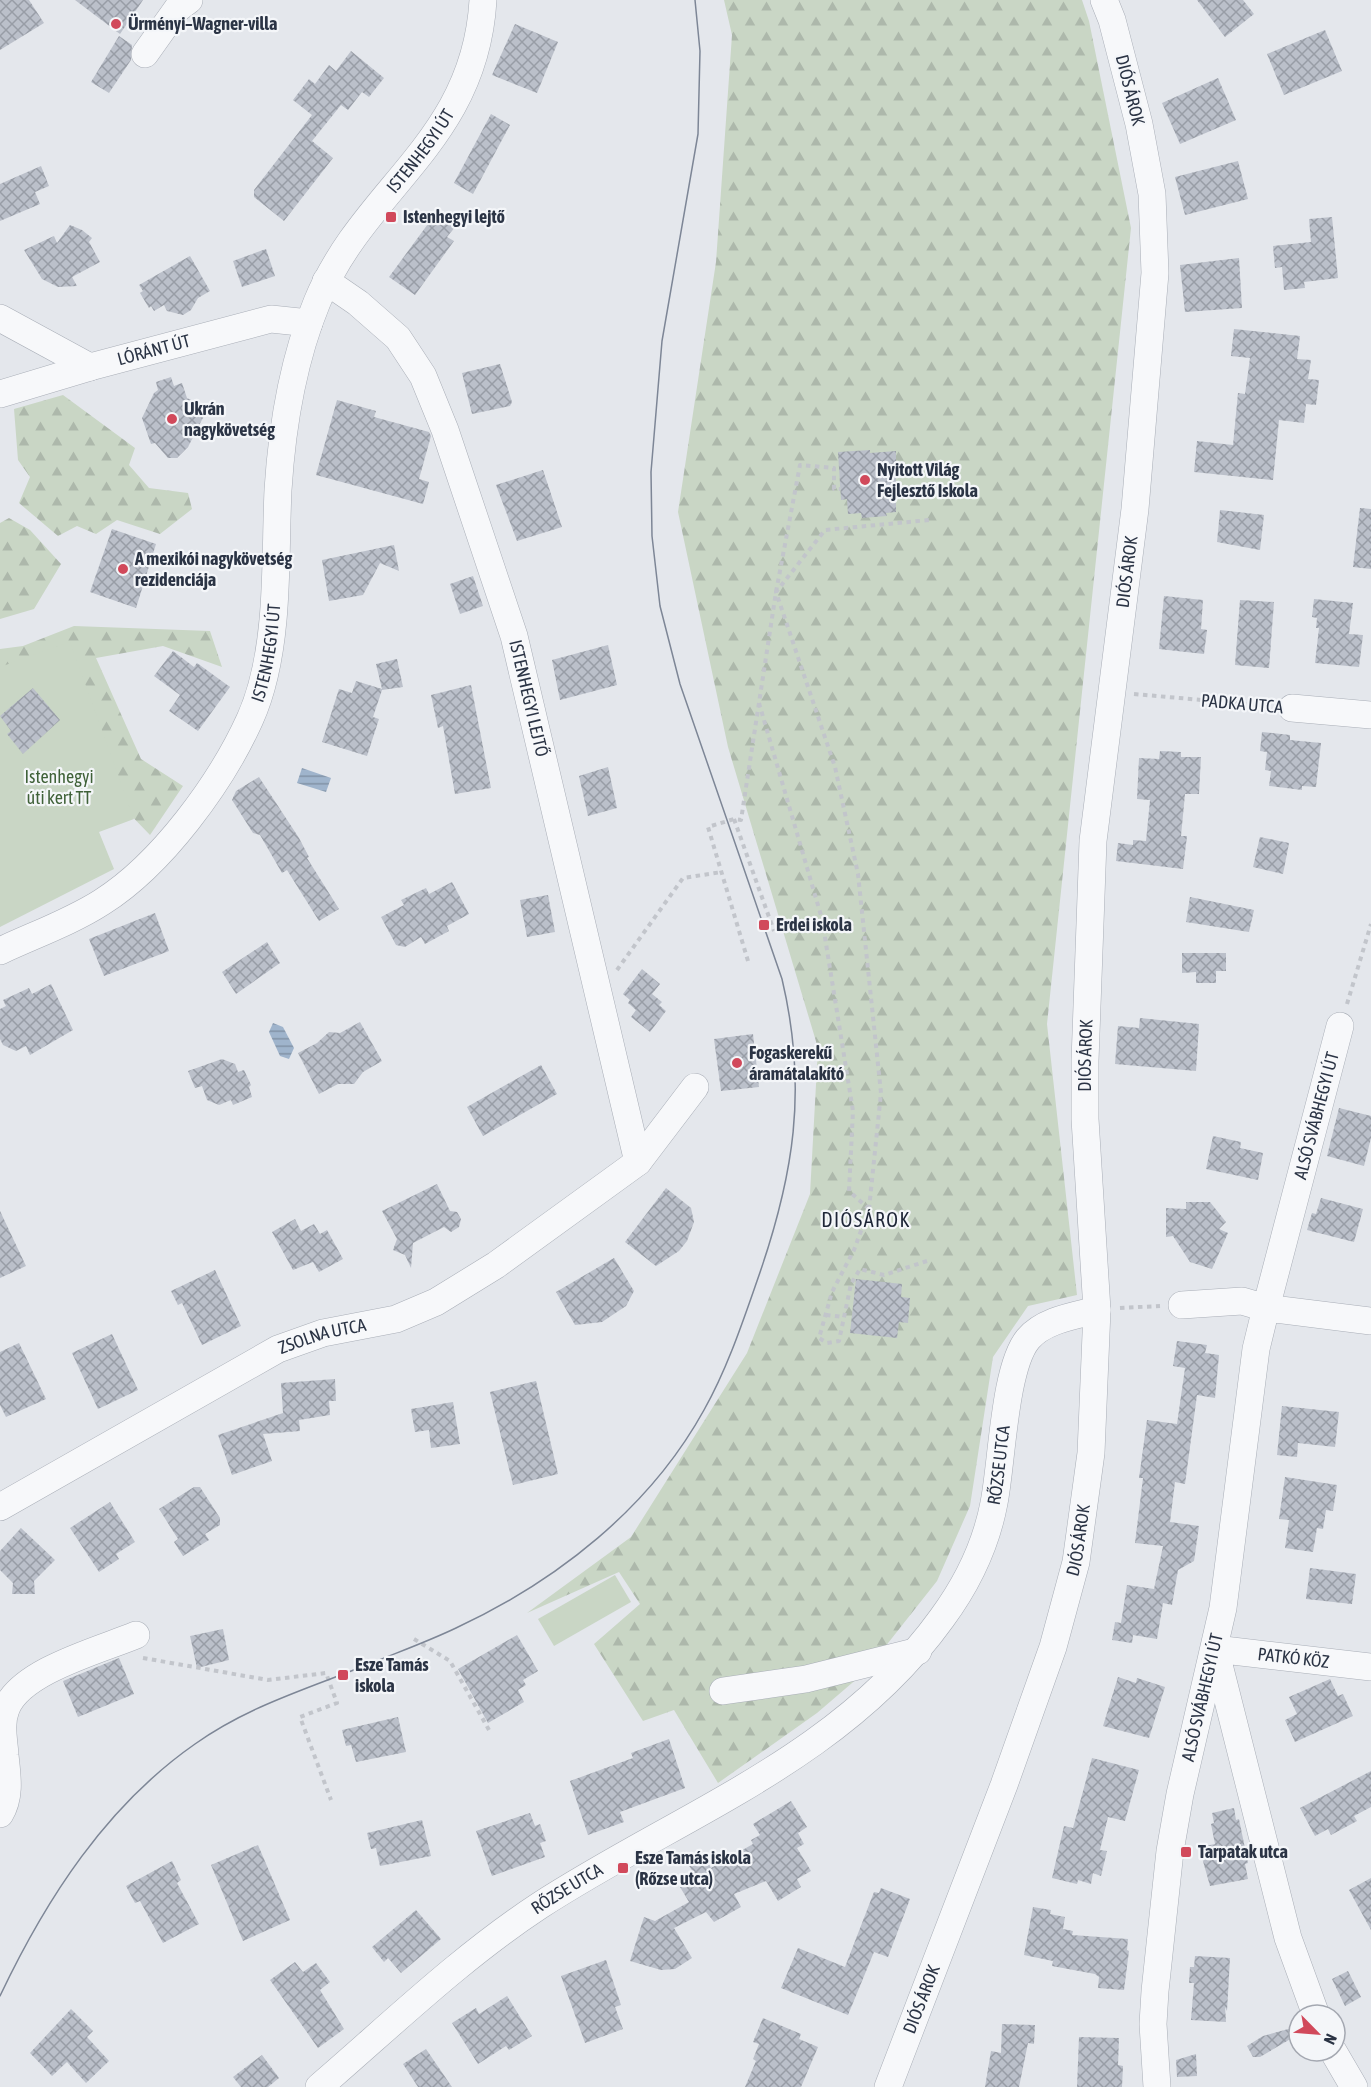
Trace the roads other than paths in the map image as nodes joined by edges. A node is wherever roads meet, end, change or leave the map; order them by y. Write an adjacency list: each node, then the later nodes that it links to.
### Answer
1 (189, 0): 4 (street)
2 (483, 0): 5 (street, ISTENHEGYI ÚT)
3 (1104, 0): 18 (street, DIÓS ÁROK)
4 (145, 54)
5 (326, 281): 7 (street, ISTENHEGYI ÚT); 15 (street, ISTENHEGYI LEJTŐ)
6 (0, 318): 8 (street)
7 (309, 322): 8 (street, LÓRÁNT ÚT); 12 (street, ISTENHEGYI ÚT)
8 (90, 367): 9 (street, LÓRÁNT ÚT)
9 (0, 394)
10 (1292, 708): 11 (street, PADKA UTCA)
11 (1371, 715)
12 (0, 951)
13 (1341, 1026): 17 (street, ALSÓ SVÁBHEGYI ÚT)
14 (695, 1087): 15 (street, ZSOLNA UTCA)
15 (638, 1162): 20 (street, ZSOLNA UTCA)
16 (1182, 1305): 17 (street)
17 (1278, 1309): 19 (street); 22 (street, ALSÓ SVÁBHEGYI ÚT)
18 (1096, 1310): 23 (street, RŐZSE UTCA); 30 (street, DIÓS ÁROK)
19 (1371, 1321)
20 (0, 1508)
21 (136, 1635): 26 (street)
22 (1215, 1649): 24 (street, PATKÓ KÖZ); 27 (street); 31 (street, ALSÓ SVÁBHEGYI ÚT)
23 (918, 1651): 25 (street); 29 (street, RŐZSE UTCA)
24 (1371, 1667)
25 (723, 1691)
26 (0, 1814)
27 (1312, 2003)
28 (1340, 2063): 32 (street)
29 (316, 2082)
30 (888, 2087)
31 (1157, 2087)
32 (1354, 2087)

